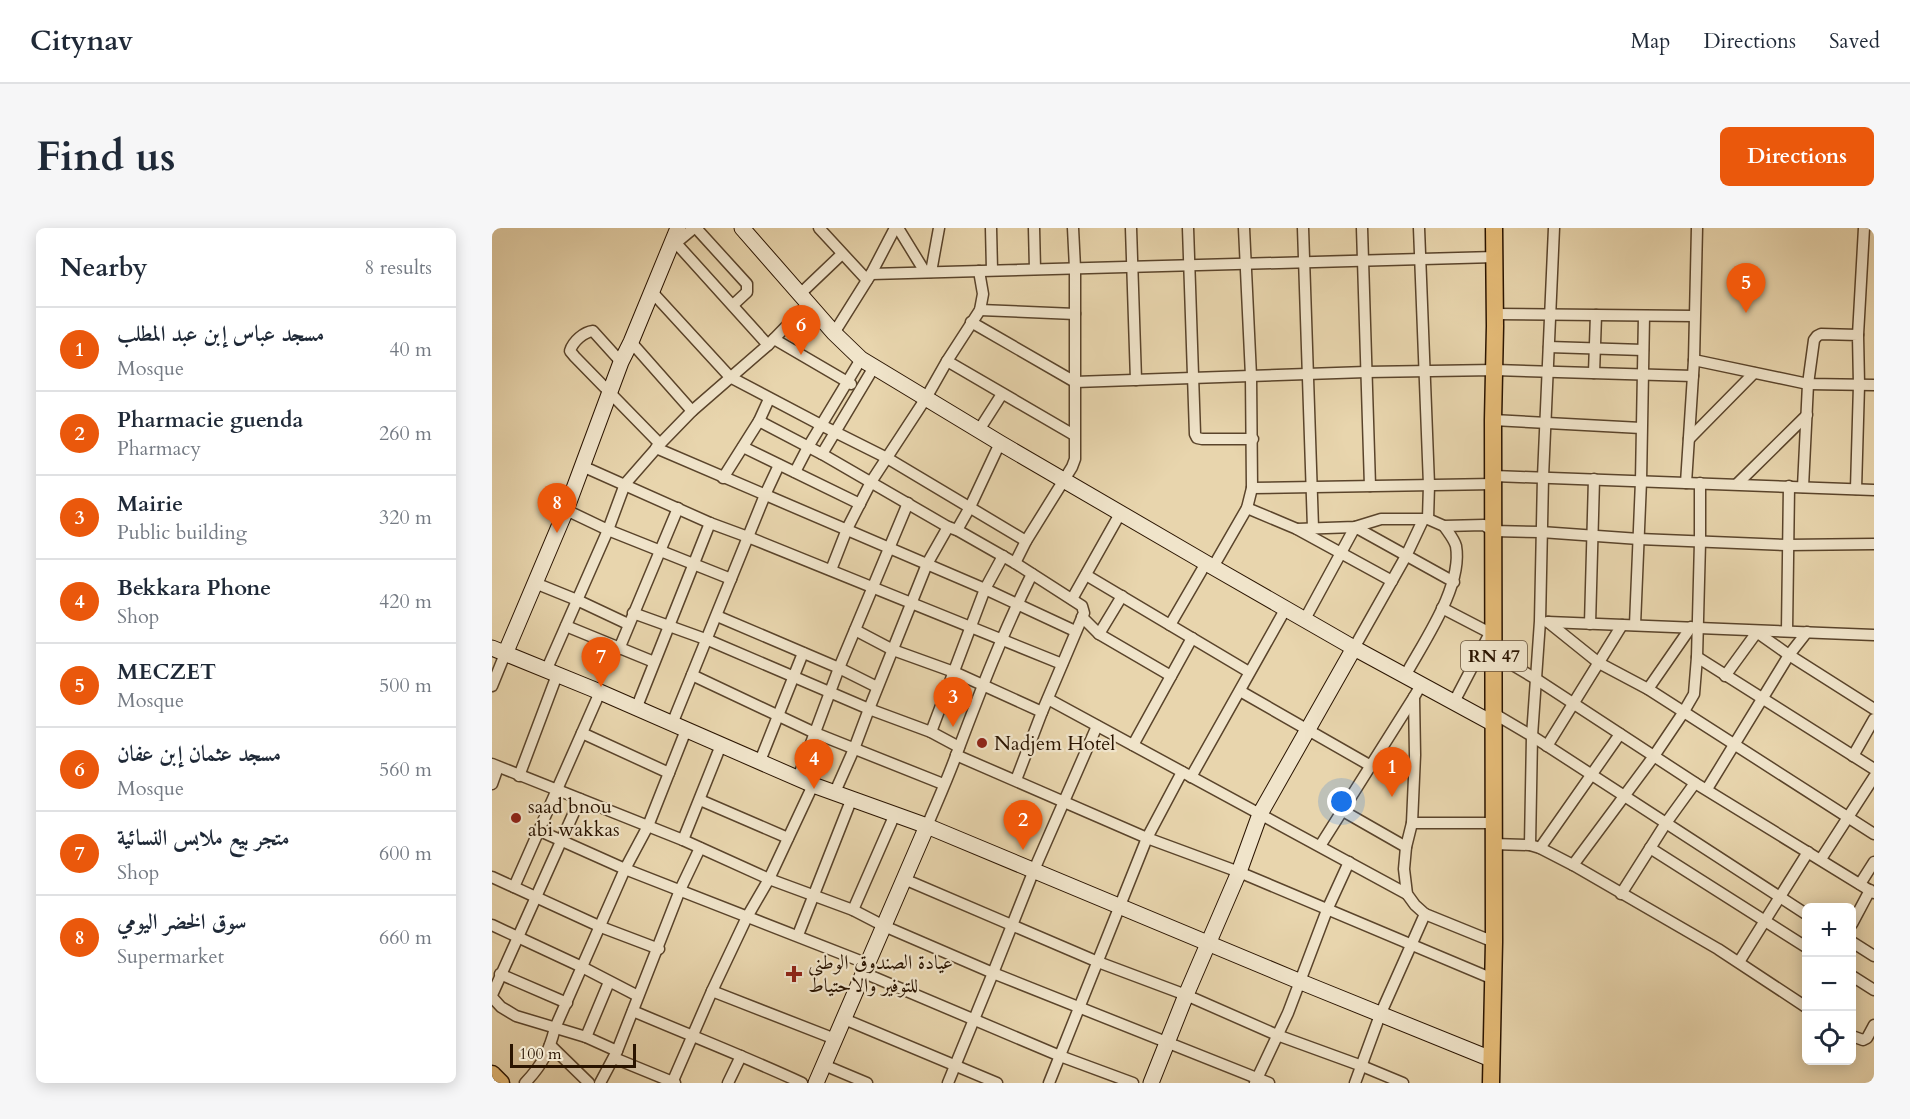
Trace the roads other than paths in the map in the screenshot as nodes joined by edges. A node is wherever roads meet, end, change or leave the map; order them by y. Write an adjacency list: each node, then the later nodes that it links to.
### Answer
1 (695, 228): 19 (street); 36 (street)
2 (742, 228): 35 (main road)
3 (819, 228): 20 (street)
4 (897, 228): 32 (street); 33 (street)
5 (939, 228): 32 (street)
6 (991, 228): 30 (street)
7 (1034, 228): 29 (street)
8 (1073, 228): 28 (street)
9 (1131, 228): 27 (street)
10 (1188, 228): 26 (street)
11 (1244, 228): 25 (street)
12 (1303, 228): 24 (street)
13 (1362, 228): 23 (street)
14 (1419, 228): 22 (street)
15 (1494, 228): 21 (main road, RN 47)
16 (1554, 228): 40 (street)
17 (1697, 228): 43 (street)
18 (1864, 228): 46 (street)
19 (676, 238): 34 (main road); 36 (street)
20 (842, 254): 33 (street); 35 (street)
21 (1496, 257): 22 (street); 39 (main road, RN 47)
22 (1420, 259): 23 (street); 58 (street)
23 (1363, 260): 24 (street); 57 (street)
24 (1304, 262): 25 (street); 62 (street)
25 (1245, 264): 26 (street); 64 (street)
26 (1188, 265): 27 (street); 67 (street)
27 (1132, 267): 28 (street); 68 (street)
28 (1075, 268): 29 (street); 38 (street)
29 (1035, 269): 30 (street)
30 (992, 270): 31 (street)
31 (978, 271): 32 (street); 37 (street)
32 (928, 272): 33 (street)
33 (869, 277): 45 (street)
34 (652, 292): 47 (main road); 66 (street)
35 (805, 298): 45 (main road); 48 (street)
36 (733, 306): 48 (street)
37 (980, 310): 38 (street); 44 (street)
38 (1075, 314): 70 (street)
39 (1496, 314): 40 (street); 56 (main road, RN 47)
40 (1550, 315): 41 (street); 49 (street)
41 (1596, 315): 42 (street); 50 (street)
42 (1644, 316): 43 (street); 51 (street)
43 (1694, 316): 52 (street)
44 (971, 322): 53 (street); 70 (street)
45 (834, 333): 55 (main road)
46 (1858, 335): 71 (street); 72 (street)
47 (632, 342): 54 (main road); 79 (street)
48 (771, 342): 66 (street); 69 (street)
49 (1549, 347): 50 (street); 59 (street)
50 (1594, 349): 51 (street); 60 (street)
51 (1642, 350): 63 (street)
52 (1694, 360): 61 (street); 65 (street)
53 (947, 361): 76 (street); 77 (street)
54 (621, 362): 75 (main road); 75 (street)
55 (867, 363): 69 (street); 74 (street); 77 (main road)
56 (1495, 370): 58 (street); 59 (street); 81 (main road, RN 47)
57 (1366, 372): 58 (street); 62 (street); 112 (street)
58 (1423, 372): 111 (street)
59 (1548, 372): 60 (street); 83 (street)
60 (1594, 373): 63 (street)
61 (1754, 373): 71 (street); 89 (street)
62 (1308, 375): 64 (street); 116 (street)
63 (1642, 375): 65 (street); 85 (street)
64 (1251, 376): 67 (street); 90 (street)
65 (1693, 376): 89 (street)
66 (730, 377): 78 (street); 79 (street)
67 (1193, 378): 68 (street); 90 (street)
68 (1136, 380): 70 (street)
69 (847, 382): 74 (street); 84 (street)
70 (1075, 382): 88 (street)
71 (1808, 384): 72 (street); 80 (street)
72 (1859, 385): 73 (street); 117 (street)
73 (1874, 385)
74 (860, 390): 87 (street)
75 (609, 393): 92 (street); 98 (main road)
76 (1002, 394): 86 (street); 88 (street)
77 (926, 398): 86 (main road); 96 (street)
78 (769, 399): 82 (street); 84 (street)
79 (692, 411): 92 (street)
80 (1807, 415): 110 (street); 114 (street)
81 (1493, 420): 83 (street); 104 (main road, RN 47)
82 (759, 421): 93 (street); 94 (street)
83 (1546, 423): 85 (street); 100 (street)
84 (821, 425): 87 (street); 94 (street)
85 (1641, 428): 105 (street)
86 (979, 430): 91 (main road)
87 (836, 432): 95 (street); 96 (street)
88 (1074, 435): 103 (street)
89 (1689, 439): 107 (street)
90 (1253, 440): 115 (street)
91 (1000, 443): 103 (main road); 122 (street)
92 (658, 446): 101 (street); 109 (street)
93 (743, 447): 97 (street); 101 (street)
94 (808, 447): 95 (street); 99 (street)
95 (822, 454): 106 (street)
96 (887, 458): 106 (street); 122 (street)
97 (779, 465): 99 (street); 119 (street)
98 (582, 466): 109 (street); 125 (main road)
99 (795, 472): 121 (street)
100 (1543, 477): 102 (street); 104 (street); 137 (street)
101 (723, 478): 119 (street)
102 (1594, 479): 105 (street); 139 (street)
103 (1063, 480): 126 (main road); 141 (street)
104 (1494, 480): 111 (street); 136 (main road, RN 47)
105 (1641, 481): 107 (street); 140 (street)
106 (872, 482): 120 (street); 121 (street)
107 (1686, 483): 108 (street)
108 (1700, 483): 110 (street); 142 (street)
109 (625, 484): 123 (street); 135 (street)
110 (1737, 484): 113 (street)
111 (1429, 485): 112 (street); 127 (street)
112 (1370, 486): 116 (street)
113 (1789, 486): 114 (street); 144 (street)
114 (1803, 487): 117 (street)
115 (1252, 488): 116 (street); 124 (street)
116 (1312, 488): 131 (street)
117 (1856, 489): 118 (street)
118 (1874, 490)
119 (765, 495): 132 (street); 138 (street)
120 (908, 503): 133 (street); 145 (street)
121 (860, 504): 132 (street)
122 (970, 507): 133 (street); 141 (street)
123 (678, 508): 128 (street); 146 (street)
124 (1247, 508): 134 (street); 153 (street)
125 (566, 510): 135 (street); 160 (main road)
126 (1121, 512): 153 (main road); 156 (street)
127 (1426, 520): 129 (street); 130 (street); 149 (street)
128 (710, 523): 138 (street); 150 (street)
129 (1444, 526): 136 (street); 159 (street)
130 (1355, 527): 131 (street); 147 (street); 149 (street)
131 (1313, 528): 134 (street)
132 (847, 529): 145 (street); 154 (street)
133 (952, 529): 148 (street); 152 (street)
134 (1297, 529): 147 (street)
135 (608, 530): 146 (street); 165 (street)
136 (1493, 531): 137 (street); 190 (main road, RN 47)
137 (1541, 532): 139 (street); 174 (street)
138 (748, 537): 154 (street); 157 (street)
139 (1591, 537): 140 (street); 176 (street)
140 (1639, 539): 142 (street); 179 (street)
141 (1026, 541): 151 (street)
142 (1700, 542): 144 (street); 183 (street)
143 (1874, 544): 144 (street)
144 (1787, 545): 187 (street)
145 (889, 548): 152 (street); 161 (street)
146 (659, 550): 150 (street); 170 (street)
147 (1341, 553): 158 (street); 173 (street)
148 (1003, 556): 151 (street); 162 (street)
149 (1406, 556): 158 (street); 159 (street)
150 (694, 563): 157 (street); 181 (street)
151 (1015, 563): 155 (street)
152 (927, 564): 162 (street); 166 (street)
153 (1210, 565): 168 (main road); 177 (street)
154 (831, 570): 161 (street)
155 (1032, 573): 164 (street); 167 (street)
156 (1086, 575): 163 (street); 164 (street)
157 (731, 579): 171 (street)
158 (1392, 581): 195 (street)
159 (1454, 582): 169 (street)
160 (535, 583): 165 (street); 198 (main road)
161 (872, 588): 166 (street); 184 (street)
162 (985, 589): 167 (street); 182 (street)
163 (1122, 596): 177 (street); 189 (street)
164 (1072, 599): 172 (street)
165 (577, 600): 175 (street); 180 (street)
166 (911, 603): 182 (street); 197 (street)
167 (1016, 605): 185 (street); 192 (street)
168 (1286, 608): 173 (main road); 208 (street)
169 (1442, 608): 190 (street); 212 (street)
170 (633, 613): 175 (street); 181 (street)
171 (717, 616): 194 (street); 199 (street)
172 (1082, 617): 185 (street); 189 (street)
173 (1305, 619): 195 (main road)
174 (1544, 622): 176 (street); 204 (street); 215 (street)
175 (628, 624): 196 (street)
176 (1590, 624): 178 (street)
177 (1170, 625): 193 (street)
178 (1622, 625): 179 (street); 204 (street)
179 (1635, 625): 183 (street)
180 (566, 626): 196 (street); 209 (street)
181 (669, 626): 194 (street); 203 (street)
182 (971, 626): 192 (street); 207 (street)
183 (1694, 628): 186 (street); 202 (street); 219 (street)
184 (855, 630): 197 (street); 206 (street)
185 (1075, 631): 205 (street)
186 (1756, 631): 187 (street); 201 (street); 213 (street)
187 (1787, 631): 188 (street)
188 (1807, 632): 191 (street); 201 (street)
189 (1099, 634): 211 (street)
190 (1492, 634): 200 (main road, RN 47); 226 (street)
191 (1874, 634)
192 (1002, 638): 205 (street); 216 (street)
193 (1192, 638): 208 (street); 211 (street)
194 (708, 640): 210 (street); 214 (street)
195 (1354, 648): 212 (main road); 238 (main road)
196 (619, 649): 203 (street)
197 (893, 650): 207 (street); 218 (street)
198 (499, 651): 209 (main road); 217 (street)
199 (802, 653): 206 (street); 214 (street)
200 (1494, 654): 215 (street); 234 (main road, RN 47)
201 (1789, 655): 225 (street); 230 (street)
202 (1697, 657): 213 (street); 232 (street)
203 (654, 662): 228 (street)
204 (1599, 663): 219 (street); 227 (street)
205 (1062, 664): 224 (street)
206 (839, 668): 218 (street); 223 (street)
207 (954, 672): 216 (street); 239 (street)
208 (1249, 672): 220 (street)
209 (551, 673): 222 (main road); 258 (street)
210 (692, 675): 233 (street); 237 (street)
211 (1171, 676): 246 (street)
212 (1405, 676): 221 (main road)
213 (1725, 676): 225 (street)
214 (794, 677): 223 (street); 233 (street)
215 (1536, 679): 227 (street); 243 (street)
216 (982, 684): 231 (street); 249 (street)
217 (492, 686)
218 (877, 687): 229 (street)
219 (1648, 689): 232 (street)
220 (1240, 691): 238 (street); 257 (street)
221 (1418, 691): 226 (main road); 254 (street); 279 (street)
222 (600, 692): 228 (main road); 240 (street)
223 (831, 692): 229 (street); 241 (street)
224 (1048, 699): 231 (street); 236 (street)
225 (1761, 700): 244 (street); 251 (street)
226 (1454, 702): 234 (main road)
227 (1573, 704): 242 (street); 247 (street)
228 (636, 709): 237 (main road)
229 (869, 709): 239 (street); 248 (street)
230 (1874, 709)
231 (1042, 712): 262 (street)
232 (1683, 713): 244 (street); 250 (street)
233 (778, 716): 241 (street); 252 (street)
234 (1492, 718): 243 (street); 280 (main road, RN 47)
235 (1874, 718): 251 (street)
236 (1097, 726): 246 (street); 274 (street)
237 (679, 727): 245 (main road); 256 (street)
238 (1307, 729): 254 (street); 277 (main road)
239 (931, 732): 249 (street)
240 (582, 733): 256 (street); 267 (street)
241 (815, 733): 248 (street); 261 (street)
242 (1620, 734): 250 (street); 259 (street)
243 (1532, 736): 247 (street); 293 (street)
244 (1734, 744): 268 (street); 278 (street)
245 (721, 745): 252 (main road); 273 (street)
246 (1133, 745): 257 (street)
247 (1547, 746): 259 (street)
248 (854, 749): 266 (street); 269 (street)
249 (958, 751): 262 (street); 266 (street)
250 (1654, 756): 263 (street); 270 (street)
251 (1853, 756): 255 (street)
252 (760, 761): 261 (main road)
253 (495, 766): 258 (street); 264 (street)
254 (1371, 766): 275 (street)
255 (1874, 770)
256 (669, 772): 282 (street)
257 (1186, 774): 277 (street); 287 (street)
258 (519, 776): 267 (street)
259 (1592, 776): 270 (street); 293 (street)
260 (1874, 777): 278 (street)
261 (798, 778): 265 (main road)
262 (1016, 780): 274 (street)
263 (1695, 783): 268 (street); 281 (street)
264 (492, 784)
265 (813, 784): 269 (main road); 286 (street)
266 (944, 784): 283 (street)
267 (558, 789): 272 (street); 284 (street)
268 (1707, 789): 296 (street)
269 (835, 792): 271 (main road)
270 (1624, 797): 281 (street); 300 (street)
271 (852, 798): 276 (main road); 313 (street)
272 (579, 800): 282 (street); 288 (street)
273 (700, 800): 286 (street); 289 (street)
274 (1065, 801): 287 (street); 302 (street)
275 (1343, 811): 291 (street); 292 (street)
276 (894, 814): 283 (main road); 317 (street)
277 (1260, 814): 291 (street); 303 (main road)
278 (1849, 816): 285 (street); 297 (street)
279 (1412, 823): 280 (street); 292 (street)
280 (1494, 823): 290 (main road, RN 47)
281 (1666, 824): 295 (street); 315 (street)
282 (648, 826): 289 (street); 301 (street)
283 (927, 826): 302 (main road); 306 (main road)
284 (540, 831): 288 (street); 308 (street)
285 (1874, 834)
286 (788, 837): 305 (street)
287 (1147, 838): 303 (street); 316 (street)
288 (562, 839): 301 (street); 314 (street)
289 (683, 840): 294 (street)
290 (1493, 844): 293 (street); 330 (main road, RN 47)
291 (1320, 846): 298 (street)
292 (1406, 847): 311 (street)
293 (1535, 847): 300 (street)
294 (700, 848): 305 (street); 309 (street)
295 (1650, 848): 312 (street); 323 (street)
296 (1808, 852): 297 (street); 315 (street)
297 (1821, 859): 307 (street)
298 (1349, 862): 311 (street); 318 (street)
299 (1874, 862): 307 (street)
300 (1573, 865): 312 (street)
301 (625, 869): 309 (street); 327 (street)
302 (1034, 870): 316 (main road); 325 (street)
303 (1239, 872): 318 (street); 331 (main road)
304 (492, 877): 308 (street)
305 (770, 879): 313 (street); 322 (street)
306 (904, 879): 325 (street); 326 (main road)
307 (1860, 884): 310 (street)
308 (514, 887): 314 (street)
309 (680, 890): 322 (street); 335 (street)
310 (1872, 892): 321 (street)
311 (1407, 894): 320 (street)
312 (1621, 894): 338 (street)
313 (814, 895): 317 (street); 328 (street)
314 (535, 897): 327 (street); 329 (street)
315 (1779, 897): 319 (street); 323 (street)
316 (1119, 906): 331 (main road); 337 (street)
317 (853, 910): 326 (street)
318 (1327, 910): 334 (street); 346 (street)
319 (1802, 911)
320 (1425, 914): 330 (street); 334 (street)
321 (1856, 916)
322 (747, 917): 328 (street); 348 (street)
323 (1765, 921): 332 (street); 338 (street)
324 (492, 925): 329 (street)
325 (1012, 925): 337 (street); 341 (street)
326 (884, 926): 340 (main road); 341 (street)
327 (601, 927): 335 (street); 339 (street)
328 (798, 935): 340 (street)
329 (517, 936): 339 (street); 342 (street)
330 (1494, 942): 343 (main road, RN 47)
331 (1209, 944): 346 (main road); 349 (main road)
332 (1802, 944)
333 (1856, 945): 336 (street)
334 (1412, 946): 343 (street); 356 (street)
335 (659, 949): 351 (street)
336 (1874, 956)
337 (1098, 962): 349 (street); 354 (street)
338 (1739, 962): 353 (street)
339 (582, 967): 345 (street); 352 (street)
340 (866, 968): 357 (street); 358 (main road)
341 (993, 973): 354 (street); 357 (street)
342 (500, 974): 350 (street); 352 (street)
343 (1493, 979): 371 (main road, RN 47)
344 (1856, 979): 347 (street)
345 (609, 982): 351 (street); 362 (street)
346 (1301, 982): 356 (main road); 361 (street)
347 (1874, 990)
348 (712, 991): 363 (street); 365 (street)
349 (1186, 995): 361 (street); 366 (main road)
350 (492, 996): 360 (street)
351 (638, 996): 355 (street)
352 (567, 1003): 360 (street)
353 (1802, 1004)
354 (1081, 1008): 366 (street); 370 (street)
355 (633, 1011): 363 (street); 368 (street)
356 (1380, 1015): 371 (main road); 374 (street)
357 (974, 1018): 370 (street); 373 (street)
358 (844, 1019): 365 (main road); 373 (street)
359 (1874, 1025): 364 (street)
360 (555, 1028): 362 (street); 367 (street)
361 (1277, 1035): 374 (street); 376 (street)
362 (586, 1037): 368 (street)
363 (692, 1037): 369 (street); 380 (street)
364 (1856, 1038)
365 (835, 1039): 372 (main road)
366 (1166, 1043): 376 (street); 389 (main road)
367 (550, 1045): 377 (street); 378 (street)
368 (615, 1054): 379 (street); 380 (street)
369 (741, 1056): 375 (street); 381 (street)
370 (1060, 1056): 387 (street); 388 (street)
371 (1491, 1059): 393 (main road, RN 47)
372 (824, 1065): 383 (main road); 384 (street)
373 (955, 1066): 385 (street); 386 (street)
374 (1362, 1066): 391 (street); 392 (street)
375 (781, 1079): 382 (street)
376 (1255, 1080): 390 (street)
377 (525, 1083)
378 (590, 1083)
379 (600, 1083)
380 (673, 1083)
381 (728, 1083)
382 (802, 1083)
383 (816, 1083)
384 (867, 1083)
385 (948, 1083)
386 (997, 1083)
387 (1049, 1083)
388 (1132, 1083)
389 (1151, 1083)
390 (1269, 1083)
391 (1355, 1083)
392 (1403, 1083)
393 (1491, 1083)

